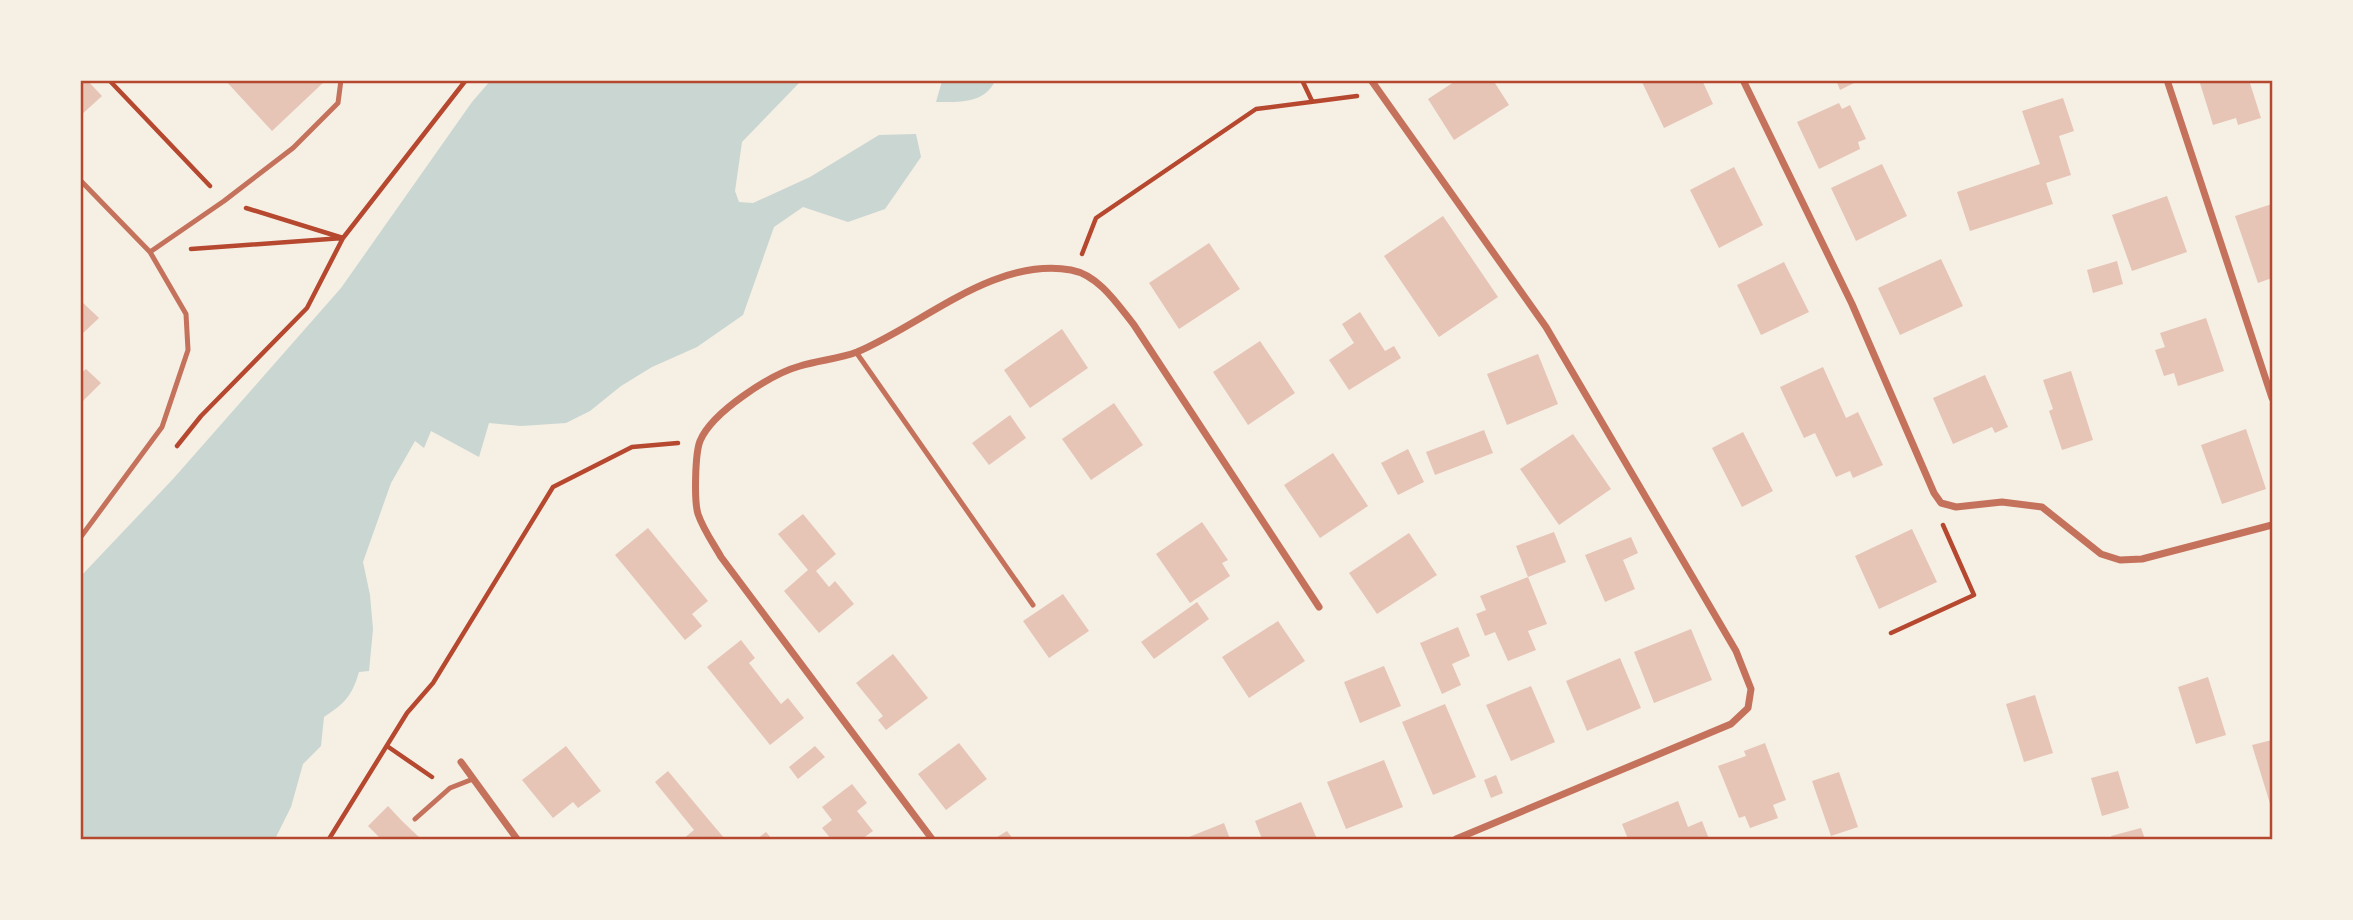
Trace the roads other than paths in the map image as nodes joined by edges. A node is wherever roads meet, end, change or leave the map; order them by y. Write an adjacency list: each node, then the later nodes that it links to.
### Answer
1 (341, 80): 6 (lane)
2 (1371, 80): 18 (street)
3 (1743, 80): 9 (street)
4 (2167, 80): 8 (street)
5 (80, 180): 6 (lane)
6 (150, 252): 10 (lane)
7 (856, 352): 11 (lane); 12 (street); 17 (street)
8 (2273, 398)
9 (2273, 525)
10 (80, 538)
11 (1033, 605)
12 (1319, 607)
13 (461, 762): 14 (street)
14 (473, 779): 15 (lane); 16 (street)
15 (415, 818)
16 (517, 839)
17 (932, 839)
18 (1456, 839)

